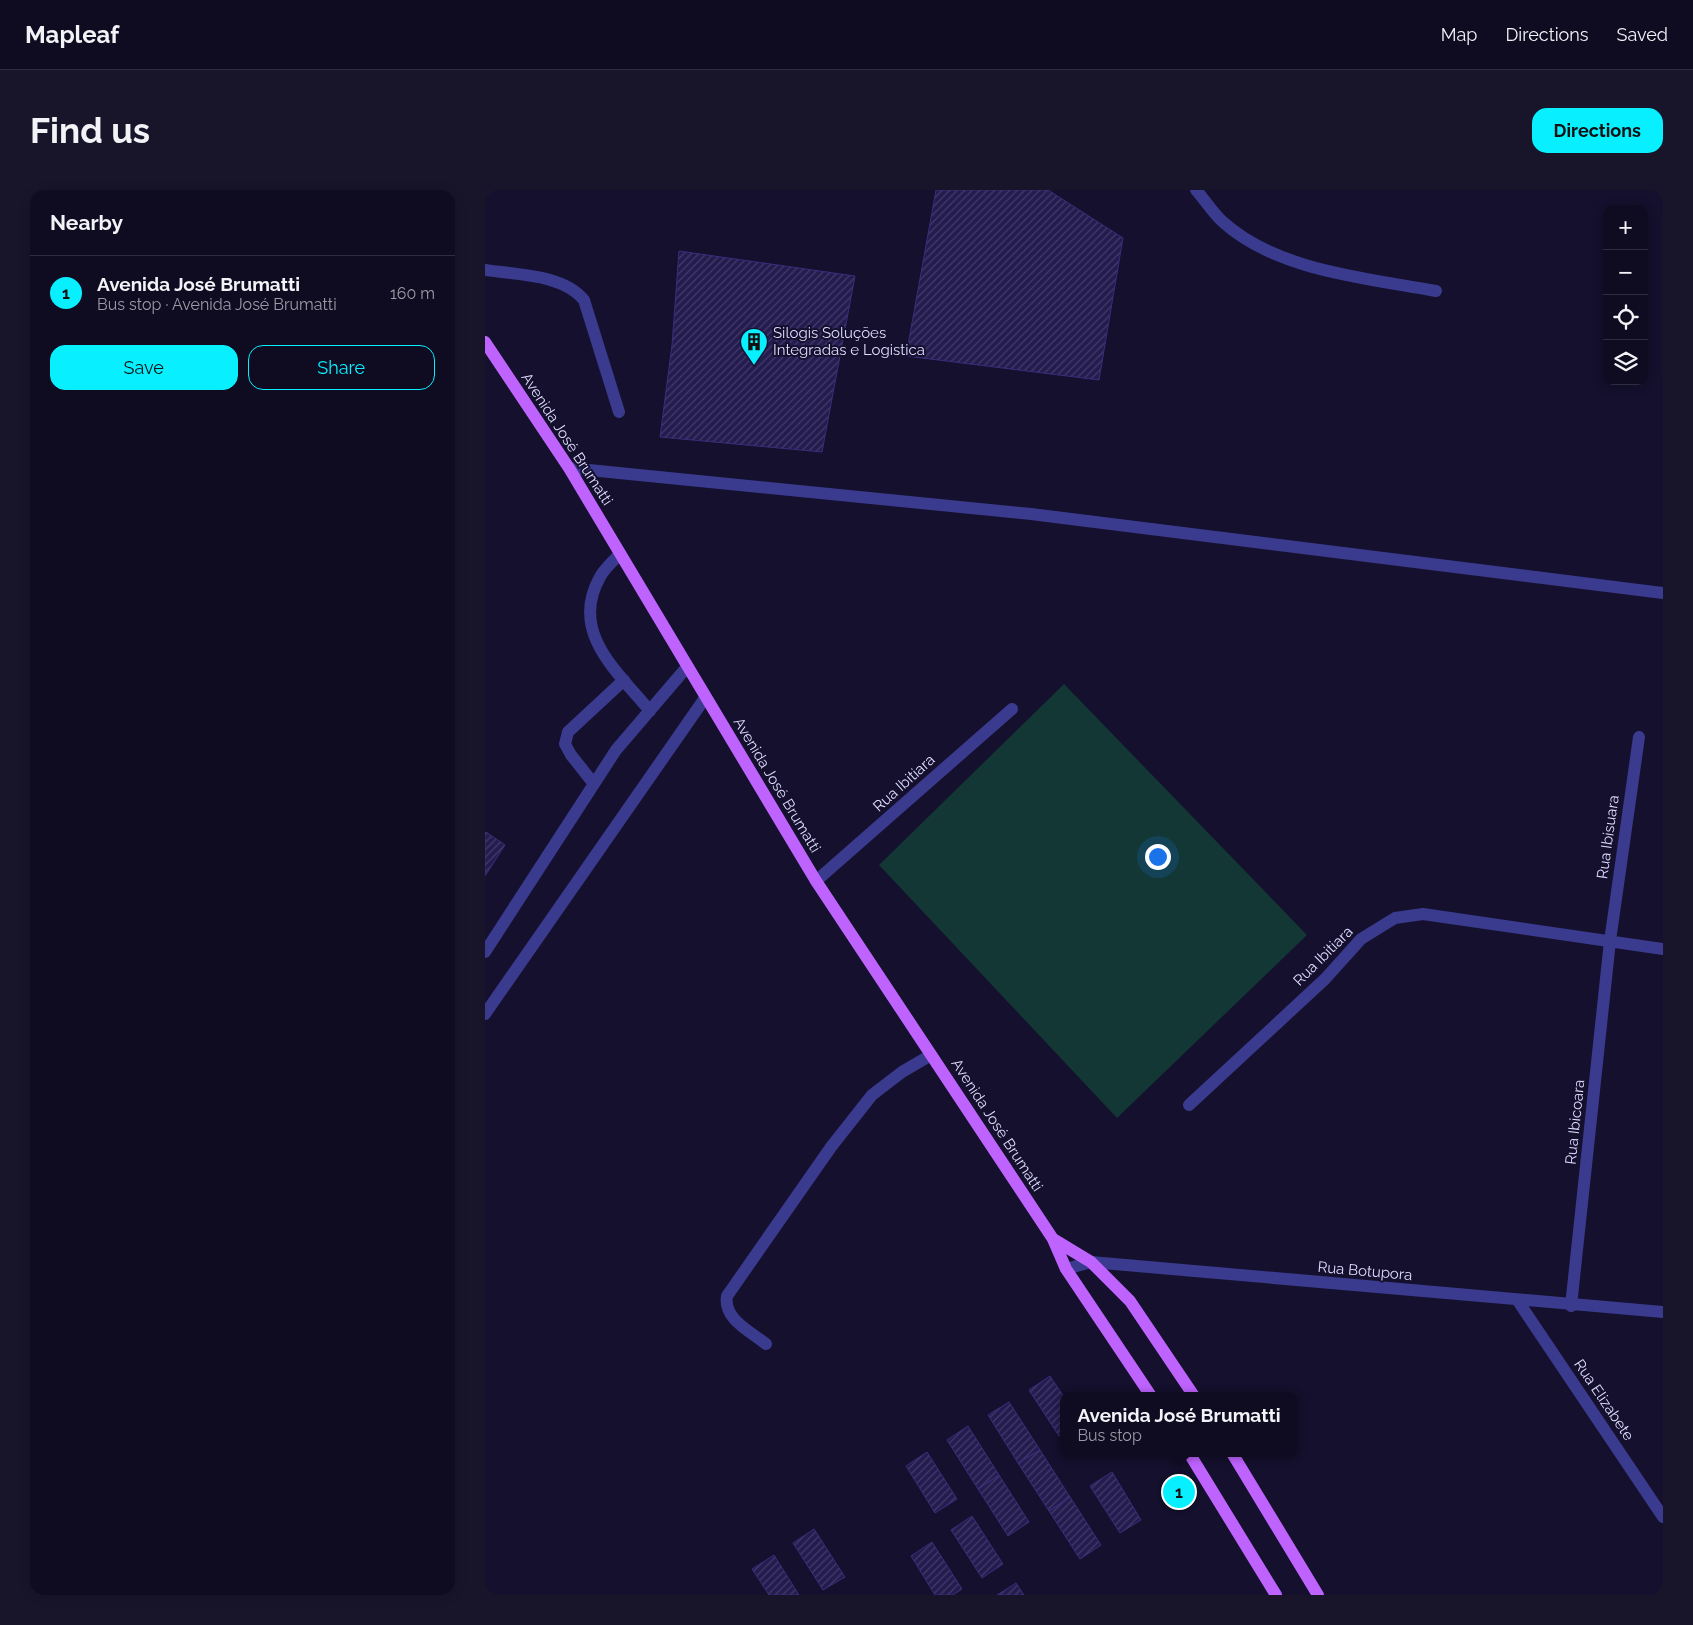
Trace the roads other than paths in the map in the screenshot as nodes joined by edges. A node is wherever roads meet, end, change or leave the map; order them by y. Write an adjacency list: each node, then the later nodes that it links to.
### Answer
1 (1196, 190): 3 (street)
2 (485, 270): 5 (street)
3 (1436, 291)
4 (485, 342): 6 (main road, Avenida José Brumatti)
5 (619, 412)
6 (569, 468): 7 (main road, Avenida José Brumatti); 8 (street)
7 (620, 554): 9 (main road, Avenida José Brumatti); 10 (street)
8 (1663, 594)
9 (687, 667): 11 (main road, Avenida José Brumatti); 13 (street)
10 (624, 680): 13 (street); 15 (street)
11 (705, 698): 16 (main road, Avenida José Brumatti); 20 (street)
12 (1012, 709): 16 (street, Rua Ibitiara)
13 (650, 710): 15 (street)
14 (1639, 737): 17 (street, Rua Ibisuara)
15 (594, 784): 19 (street)
16 (816, 881): 21 (main road, Avenida José Brumatti)
17 (1610, 941): 18 (street, Rua Ibitiara); 22 (street, Rua Ibitiara); 27 (street, Rua Ibicoara)
18 (1663, 949)
19 (485, 952)
20 (485, 1014)
21 (931, 1055): 23 (main road, Avenida José Brumatti); 29 (street)
22 (1189, 1105)
23 (1053, 1239): 24 (main road, Avenida José Brumatti); 25 (main road, Avenida José Brumatti)
24 (1091, 1262): 25 (street, Rua Botupora); 26 (street, Rua Botupora); 31 (main road, Avenida José Brumatti)
25 (1066, 1268): 30 (main road, Avenida José Brumatti)
26 (1518, 1301): 27 (street, Rua Botupora); 34 (street, Rua Elizabete)
27 (1571, 1306): 28 (street, Rua Botupora)
28 (1663, 1312)
29 (766, 1344)
30 (1148, 1392)
31 (1191, 1392)
32 (1191, 1457): 35 (main road)
33 (1234, 1457): 36 (main road)
34 (1663, 1517)
35 (1276, 1595)
36 (1318, 1595)

